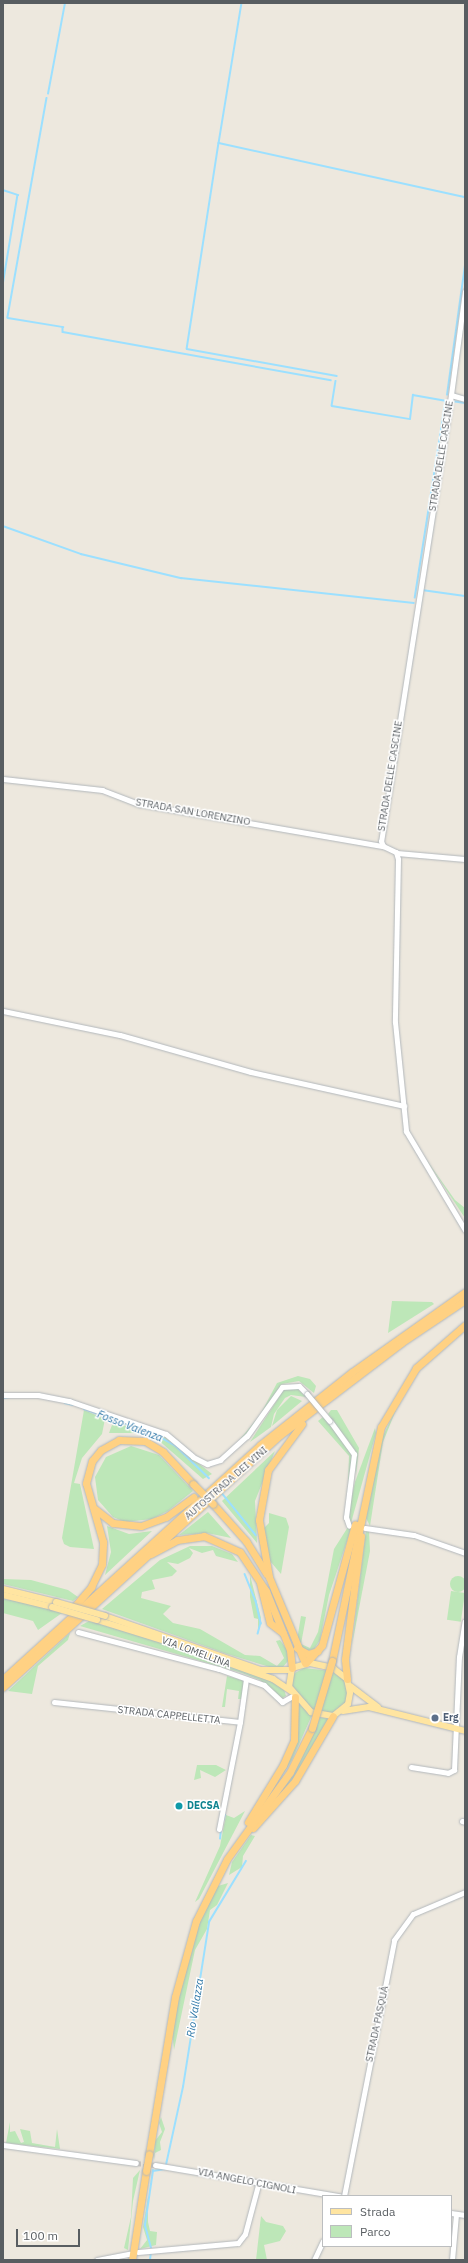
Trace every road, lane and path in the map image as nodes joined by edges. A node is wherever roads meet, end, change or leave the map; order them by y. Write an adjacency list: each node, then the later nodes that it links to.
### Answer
1 (465, 291): 2 (street, STRADA DELLE CASCINE)
2 (451, 395): 3 (street); 5 (street, STRADA DELLE CASCINE)
3 (465, 399)
4 (3, 779): 5 (street, STRADA SAN LORENZINO)
5 (383, 846): 6 (street, STRADA DELLE CASCINE)
6 (397, 853): 7 (street); 9 (street)
7 (465, 860)
8 (3, 1011): 9 (street)
9 (404, 1106): 10 (street)
10 (465, 1230)
11 (465, 1292): 16 (highway, AUTOSTRADA DEI VINI)
12 (465, 1300): 14 (highway, AUTOSTRADA DEI VINI)
13 (465, 1325): 18 (highway)
14 (401, 1343): 23 (highway); 28 (highway, AUTOSTRADA DEI VINI)
15 (3, 1395): 19 (street, bridge)
16 (260, 1445): 17 (highway); 33 (highway, AUTOSTRADA DEI VINI)
17 (88, 1497): 22 (highway, bridge); 33 (highway)
18 (360, 1518): 35 (highway); 38 (highway); 53 (highway, bridge)
19 (349, 1526)
20 (366, 1528): 21 (street)
21 (465, 1553)
22 (256, 1559): 23 (highway); 26 (highway)
23 (269, 1577): 34 (highway)
24 (260, 1579): 26 (highway); 28 (highway); 32 (highway)
25 (3, 1589): 29 (main road)
26 (266, 1591): 32 (highway)
27 (3, 1595): 29 (main road)
28 (102, 1595): 42 (highway, AUTOSTRADA DEI VINI)
29 (54, 1604): 37 (main road, VIA LOMELLINA, bridge); 43 (main road, VIA LOMELLINA, bridge)
30 (465, 1621): 49 (street)
31 (78, 1632): 40 (street)
32 (283, 1633): 37 (highway)
33 (46, 1638): 39 (highway, AUTOSTRADA DEI VINI)
34 (294, 1643): 35 (highway); 36 (highway)
35 (320, 1650): 36 (highway)
36 (306, 1663): 37 (main road); 38 (main road)
37 (291, 1669): 43 (main road)
38 (347, 1678): 41 (main road)
39 (3, 1679)
40 (246, 1679): 43 (street); 48 (street)
41 (350, 1686): 45 (main road); 46 (main road)
42 (3, 1687)
43 (293, 1694): 47 (main road); 53 (highway)
44 (54, 1702): 48 (street, STRADA CAPPELLETTA)
45 (389, 1711): 46 (main road); 49 (main road)
46 (342, 1712): 47 (main road)
47 (334, 1716): 53 (highway)
48 (240, 1722): 52 (street)
49 (457, 1728): 50 (main road); 51 (street)
50 (465, 1731)
51 (411, 1767)
52 (219, 1829)
53 (244, 1835): 65 (highway, bridge)
54 (465, 1892): 60 (street, STRADA PASQUÀ)
55 (3, 2145): 56 (street)
56 (136, 2163)
57 (156, 2165): 58 (street, VIA ANGELO CIGNOLI)
58 (258, 2184): 59 (street, VIA ANGELO CIGNOLI); 64 (street)
59 (332, 2195)
60 (344, 2195)
61 (454, 2213): 62 (street); 68 (street)
62 (465, 2215)
63 (322, 2243): 67 (street)
64 (138, 2252)
65 (130, 2257): 66 (street)
66 (97, 2260)
67 (314, 2260)
68 (452, 2260)

